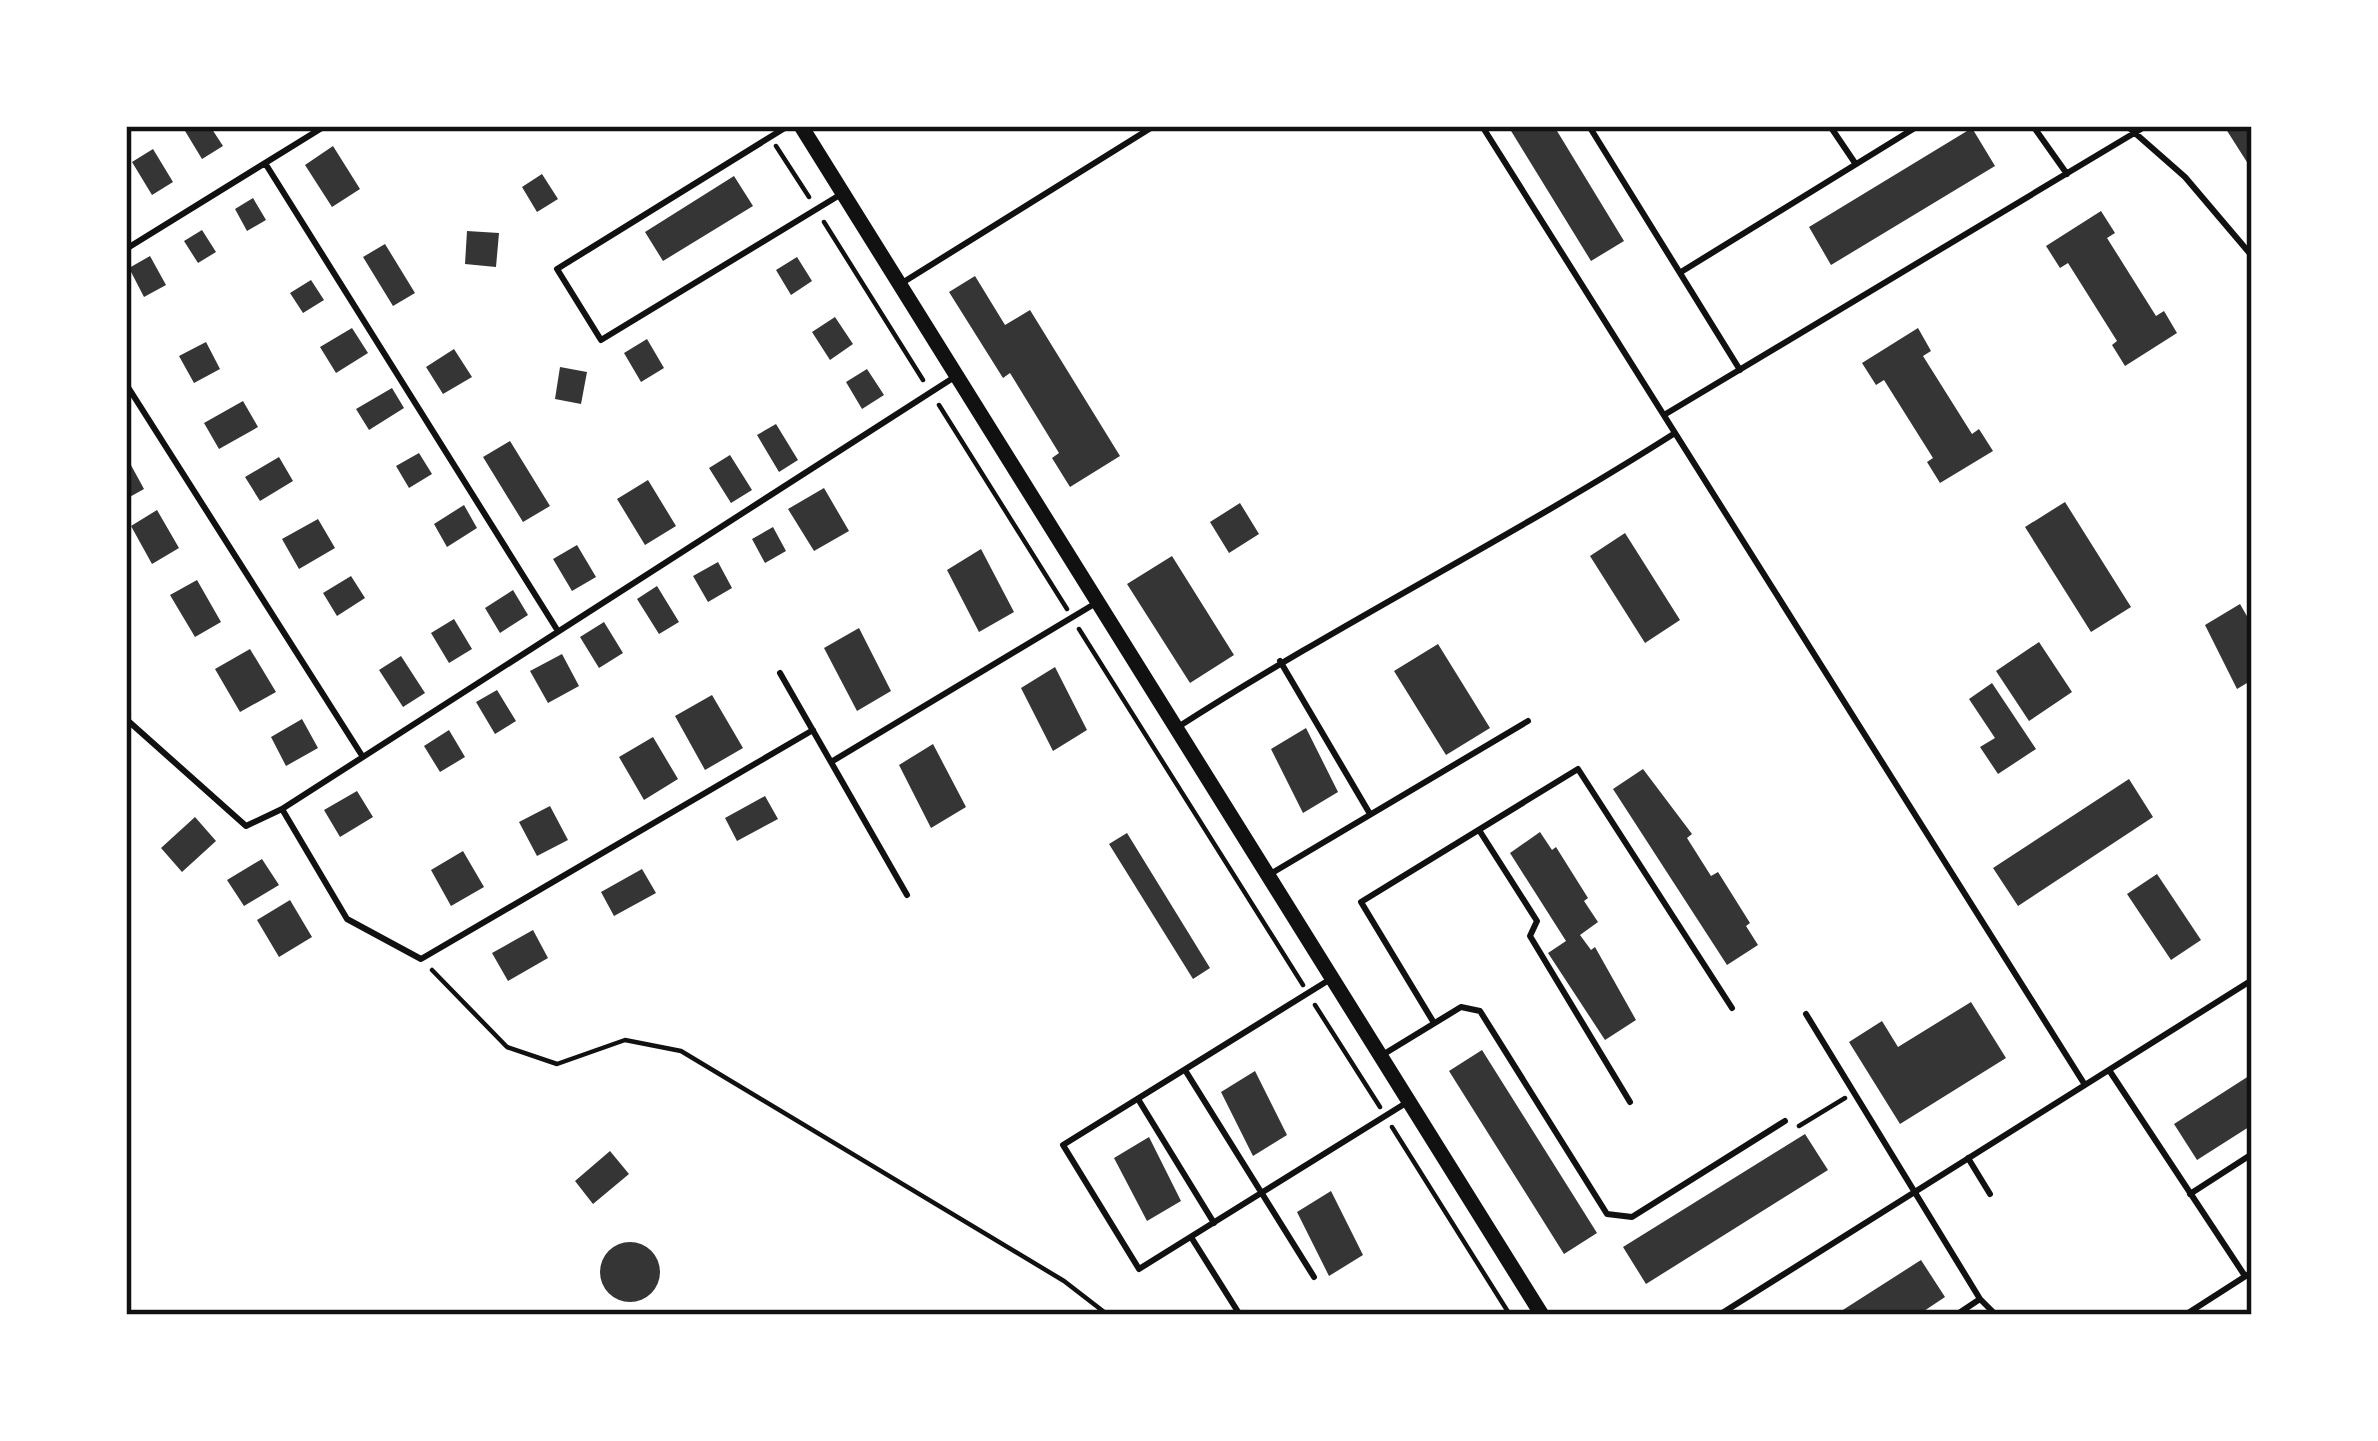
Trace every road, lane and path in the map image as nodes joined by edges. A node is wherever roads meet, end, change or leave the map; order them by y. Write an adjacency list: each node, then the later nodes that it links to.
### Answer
1 (325, 126): 13 (lane)
2 (788, 126): 12 (lane)
3 (801, 126): 16 (street)
4 (1154, 126): 21 (lane)
5 (1482, 126): 26 (lane)
6 (1589, 126): 20 (lane)
7 (1830, 126): 14 (lane)
8 (1918, 126): 14 (lane)
9 (2033, 126): 15 (lane)
10 (2146, 126): 11 (lane)
11 (2129, 130): 15 (lane); 19 (lane)
12 (771, 137): 17 (path); 17 (lane)
13 (265, 163): 18 (lane); 30 (lane)
14 (1856, 164): 20 (lane)
15 (2067, 174): 22 (lane)
16 (843, 192): 17 (lane); 21 (street)
17 (816, 209): 25 (path)
18 (126, 249)
19 (2252, 256)
20 (1681, 272): 22 (lane)
21 (901, 284): 23 (street)
22 (1740, 370): 26 (lane)
23 (958, 375): 25 (lane); 28 (street)
24 (126, 384): 37 (lane)
25 (931, 392): 29 (path); 30 (lane)
26 (1664, 415): 27 (lane)
27 (1675, 433): 31 (lane); 54 (lane)
28 (1100, 601): 29 (lane); 35 (street)
29 (1072, 617): 38 (lane); 47 (path)
30 (557, 629): 37 (lane)
31 (1280, 662): 35 (lane); 40 (lane)
32 (780, 673): 36 (lane)
33 (126, 718): 39 (lane)
34 (1528, 721): 40 (lane)
35 (1178, 727): 42 (street)
36 (813, 730): 38 (lane); 44 (lane)
37 (361, 754): 39 (lane)
38 (831, 762): 43 (lane)
39 (282, 809): 44 (lane)
40 (1370, 814): 42 (lane)
41 (1479, 830): 48 (lane); 50 (lane); 58 (lane)
42 (1269, 875): 45 (street)
43 (908, 895)
44 (421, 959): 72 (path)
45 (1333, 978): 47 (lane); 51 (street)
46 (2252, 980): 53 (lane)
47 (1308, 993): 52 (lane); 59 (path)
48 (1732, 1008)
49 (1806, 1014): 55 (lane)
50 (1434, 1023): 51 (lane); 60 (lane)
51 (1381, 1055): 57 (street)
52 (1185, 1070): 56 (lane); 64 (lane)
53 (2109, 1070): 54 (lane); 66 (lane)
54 (2085, 1084): 62 (lane)
55 (1855, 1092): 60 (path); 63 (lane)
56 (1138, 1099): 67 (lane); 68 (lane)
57 (1409, 1101): 59 (lane); 75 (street)
58 (1630, 1102)
59 (1385, 1116): 64 (lane); 74 (path)
60 (1785, 1121)
61 (2252, 1154): 66 (lane)
62 (1968, 1158): 63 (lane); 65 (lane)
63 (1918, 1190): 71 (lane); 76 (lane)
64 (1262, 1193): 67 (lane); 70 (lane)
65 (1990, 1194)
66 (2190, 1194): 69 (lane)
67 (1214, 1222): 68 (lane)
68 (1191, 1237): 73 (lane)
69 (2248, 1274): 79 (lane)
70 (1314, 1277)
71 (1981, 1299): 77 (lane); 78 (lane)
72 (1108, 1315)
73 (1240, 1315)
74 (1510, 1315)
75 (1542, 1315)
76 (1719, 1315)
77 (1956, 1315)
78 (1996, 1315)
79 (2185, 1315)

